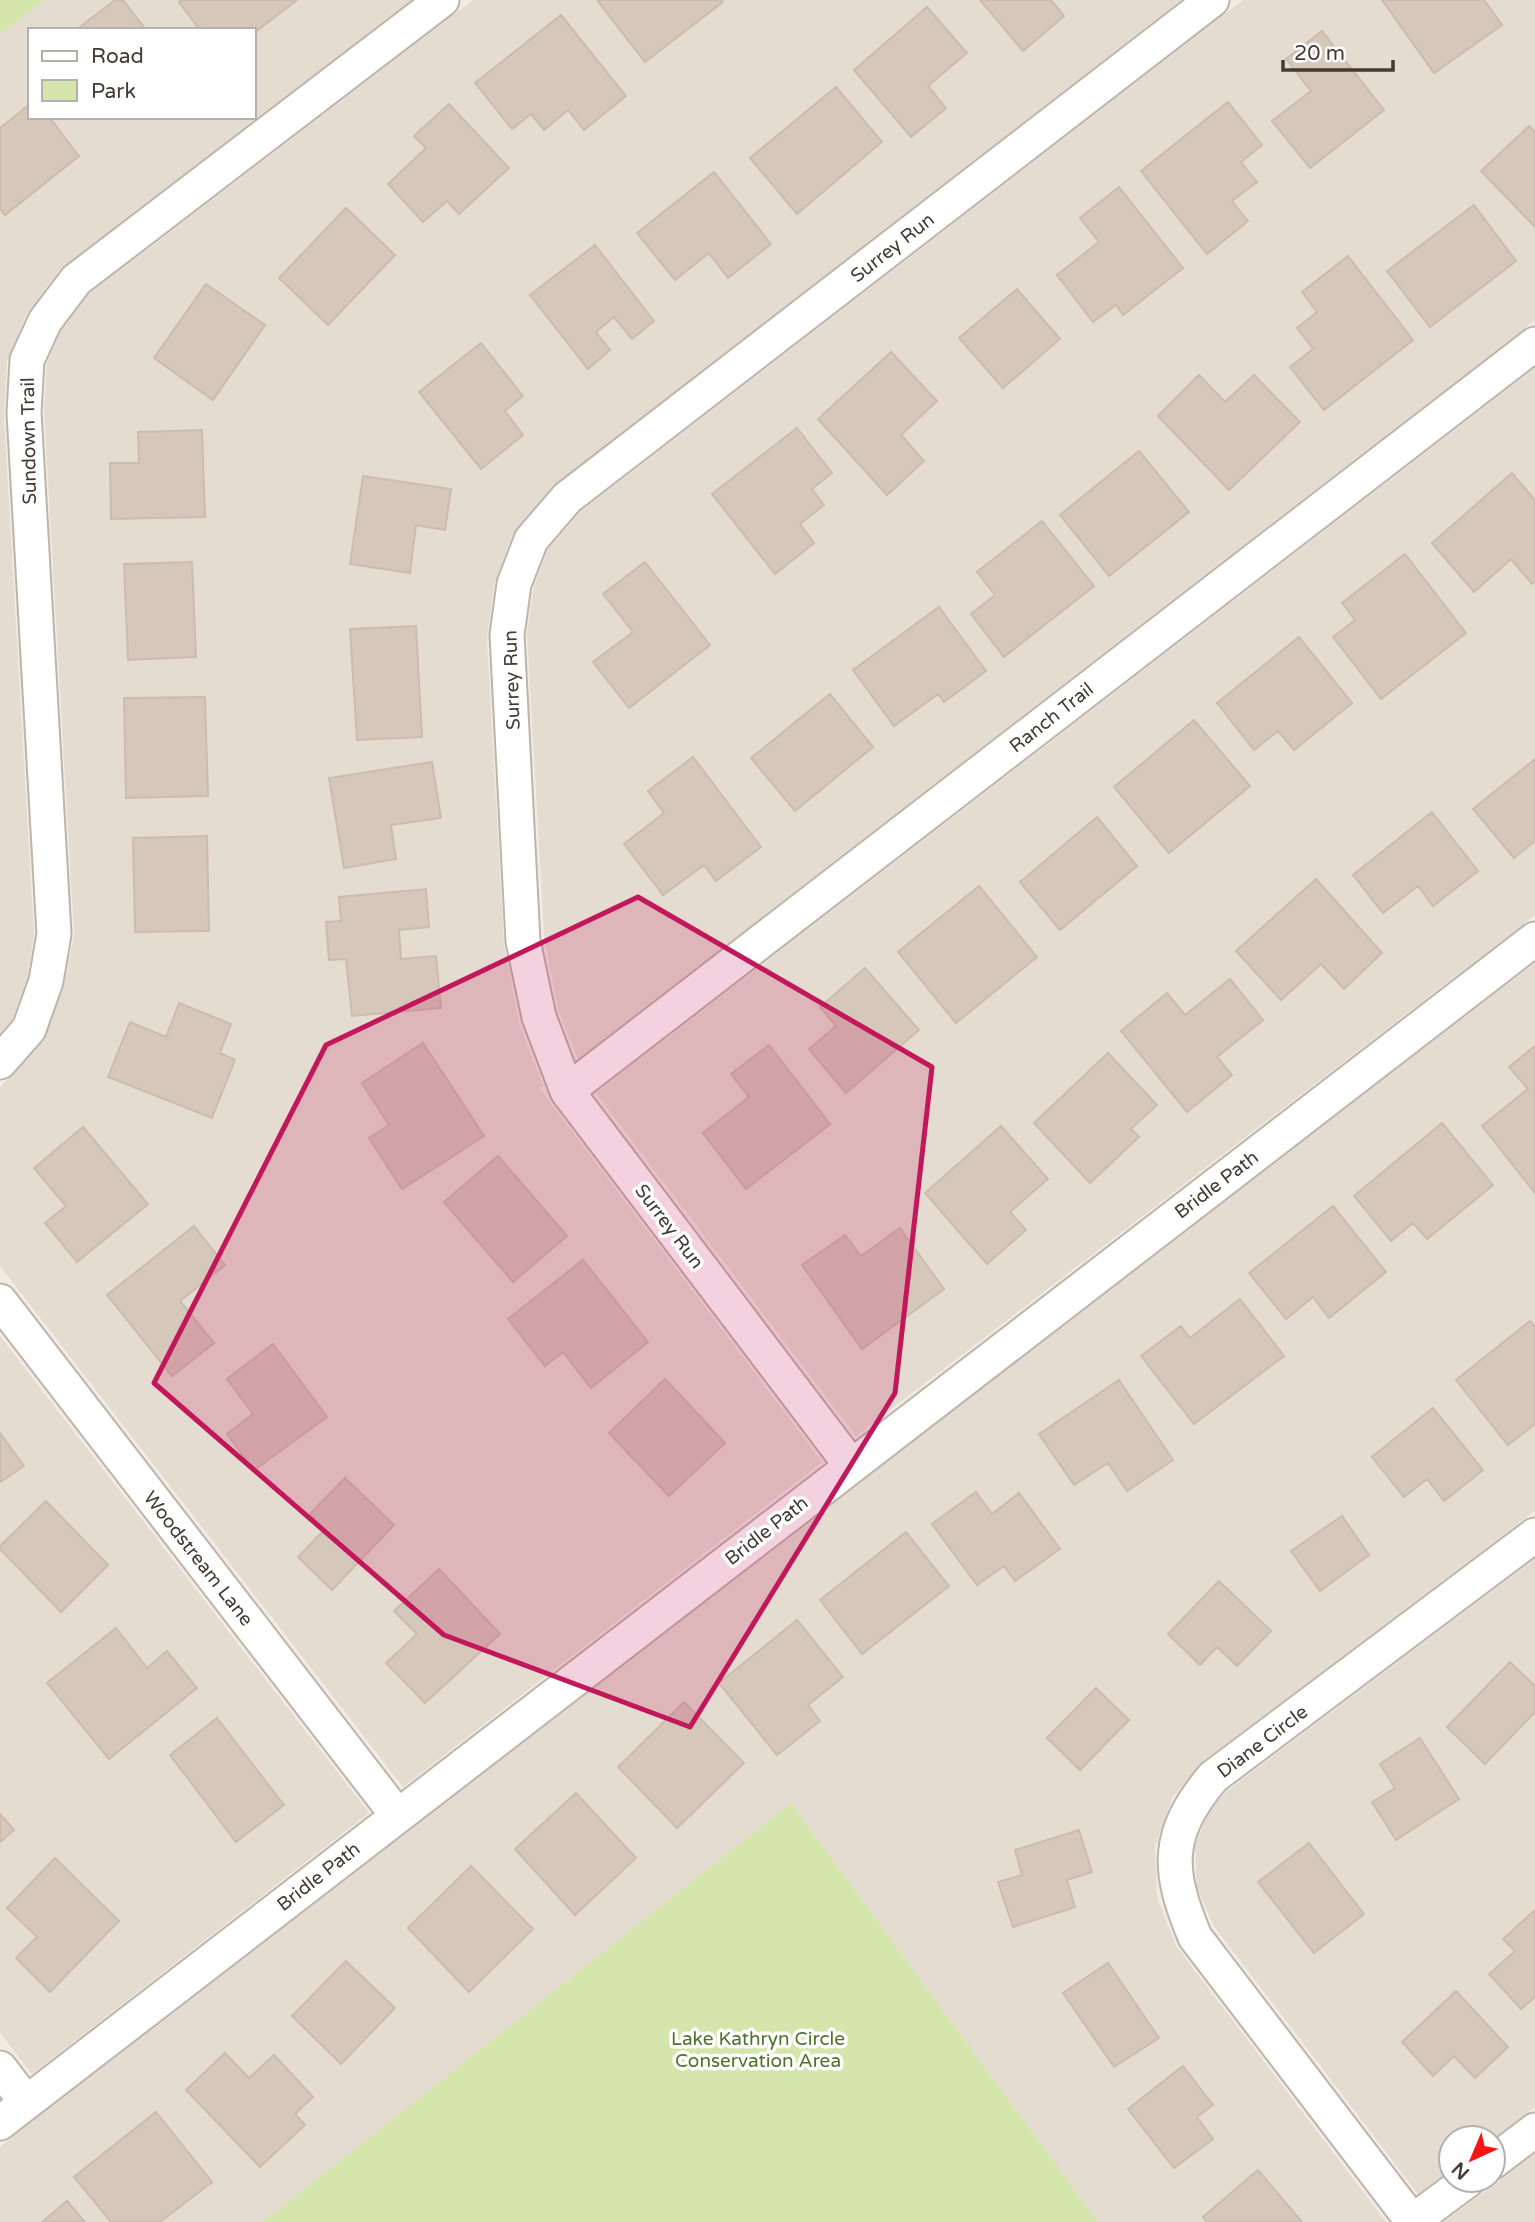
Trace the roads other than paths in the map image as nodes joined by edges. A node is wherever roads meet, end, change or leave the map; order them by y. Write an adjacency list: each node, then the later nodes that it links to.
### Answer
1 (442, 0): 5 (street, Sundown Trail)
2 (1212, 0): 6 (street, Surrey Run)
3 (1535, 344): 6 (street, Ranch Trail)
4 (1535, 939): 8 (street, Bridle Path)
5 (0, 1062)
6 (567, 1091): 8 (street, Surrey Run)
7 (0, 1301): 10 (street, Woodstream Lane)
8 (850, 1464): 10 (street, Bridle Path)
9 (1535, 1535): 17 (street, Diane Circle)
10 (397, 1815): 12 (street, Bridle Path)
11 (0, 2068): 12 (street)
12 (26, 2102): 13 (street, Bridle Path)
13 (0, 2123)
14 (1535, 2130): 15 (street)
15 (1507, 2151)
16 (1450, 2194): 17 (street)
17 (1413, 2222)

